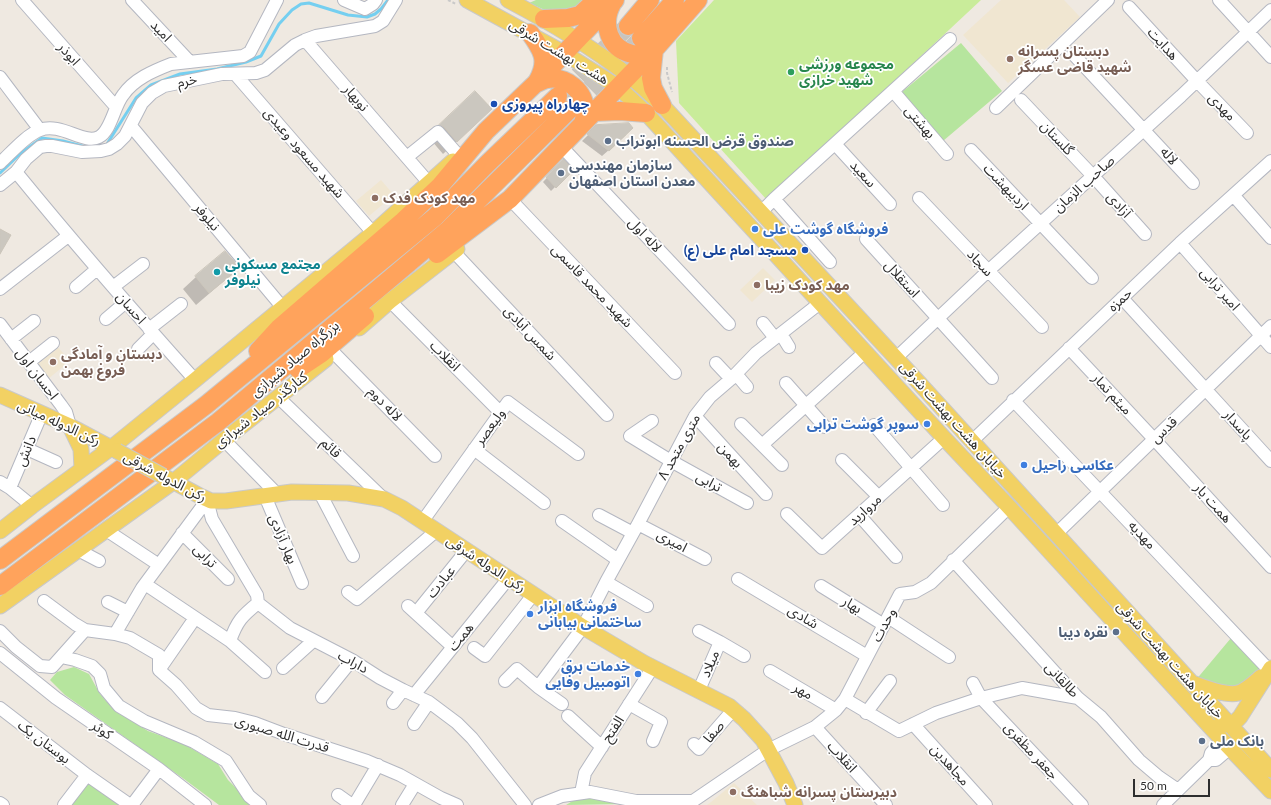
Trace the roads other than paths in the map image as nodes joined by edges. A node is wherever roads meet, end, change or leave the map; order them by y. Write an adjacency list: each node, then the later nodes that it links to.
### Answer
1 (22, 0): 38 (street, ابوذر)
2 (132, 0): 28 (street, امید)
3 (277, 0): 28 (street, خرم)
4 (344, 0): 5 (street)
5 (376, 0)
6 (396, 0): 22 (street, خرم)
7 (508, 0): 17 (main road, هشت بهشت شرقی)
8 (608, 0): 17 (highway); 23 (highway); 24 (highway)
9 (650, 0): 18 (highway)
10 (675, 0): 24 (highway)
11 (698, 0): 24 (highway)
12 (1108, 0): 39 (street)
13 (1218, 0): 19 (street)
14 (464, 4): 20 (main road, هشت بهشت شرقی)
15 (1129, 7): 31 (street, هدایت)
16 (1271, 10): 19 (street, صاحب الزمان)
17 (544, 19): 23 (main road, هشت بهشت شرقی)
18 (628, 26)
19 (1248, 32): 27 (street); 31 (street, صاحب الزمان)
20 (530, 33): 25 (main road, هشت بهشت شرقی); 33 (highway)
21 (950, 39): 34 (street)
22 (306, 40): 29 (street, خرم); 54 (street, نوبهار)
23 (578, 40): 25 (highway); 32 (main road, هشت بهشت شرقی)
24 (647, 44): 32 (highway); 37 (highway)
25 (564, 53): 32 (main road, هشت بهشت شرقی); 33 (highway)
26 (1073, 54): 44 (street, لاله)
27 (1271, 57)
28 (190, 62): 38 (street, خرم)
29 (235, 74): 43 (street, خرم); 68 (street, شهید مسعود وعیدی)
30 (0, 77): 45 (street)
31 (1197, 81): 44 (street, صاحب الزمان); 47 (street, مهدی)
32 (623, 82): 37 (main road, خیابان هشت بهشت شرقی); 41 (main road, هشت بهشت شرقی); 42 (highway)
33 (535, 84): 42 (highway); 46 (highway)
34 (893, 91): 48 (street); 51 (street, بهشتی)
35 (558, 96): 123 (highway, بزرگراه صیاد شیرازی)
36 (1021, 100): 57 (street, گلستان)
37 (668, 101): 66 (main road, خیابان هشت بهشت شرقی)
38 (116, 107): 45 (street, خرم)
39 (996, 108)
40 (570, 109): 130 (highway, بزرگراه صیاد شیرازی)
41 (646, 113): 42 (highway); 86 (main road, خیابان هشت بهشت شرقی)
42 (589, 117): 49 (highway)
43 (131, 126): 56 (street, خرم); 88 (street, نیلوفر)
44 (1144, 129): 57 (street, صاحب الزمان); 59 (street, لاله)
45 (40, 130): 53 (street)
46 (486, 131): 52 (main road); 123 (highway)
47 (1247, 133)
48 (835, 144): 64 (street); 65 (street, سعید)
49 (561, 146): 63 (highway); 94 (street, لاله اول)
50 (971, 150): 67 (street, اردیبهشت)
51 (947, 154)
52 (459, 156): 54 (street); 58 (main road)
53 (2, 157)
54 (407, 157): 58 (street, نوبهار)
55 (1271, 161): 61 (street, حمزه)
56 (16, 172): 60 (street, خرم); 70 (street, احسان)
57 (1093, 176): 67 (street, صاحب الزمان); 69 (street, آزادی)
58 (429, 183): 68 (main road)
59 (1193, 183)
60 (0, 185)
61 (1234, 196): 71 (street); 73 (street, حمزه)
62 (919, 198): 78 (street, سجاد)
63 (510, 199): 74 (main road, کنارگذر صیاد شیرازی); 111 (street, شهید محمد قاسمی); 130 (highway)
64 (774, 199): 66 (street); 75 (street)
65 (890, 204)
66 (762, 212): 108 (main road, خیابان هشت بهشت شرقی)
67 (1041, 223): 78 (street, صاحب الزمان); 79 (street, اردیبهشت)
68 (373, 233): 88 (main road)
69 (1145, 234)
70 (68, 236): 77 (street, احسان); 82 (street)
71 (1271, 238)
72 (866, 239): 90 (street, استقلال)
73 (1180, 243): 83 (street, حمزه); 99 (street, امیر ترابی)
74 (454, 252): 84 (main road, کنارگذر صیاد شیرازی); 127 (street, شمس آبادی)
75 (830, 262)
76 (143, 264): 81 (street)
77 (97, 269): 80 (street); 81 (street, احسان)
78 (988, 271): 90 (street, صاحب الزمان); 96 (street, سجاد)
79 (1092, 278)
80 (76, 287)
81 (113, 287): 85 (street, احسان)
82 (0, 289)
83 (1122, 298): 104 (street, حمزه); 118 (street, پاسدار)
84 (390, 301): 107 (main road, کنارگذر صیاد شیرازی); 125 (street, انقلاب)
85 (126, 302): 89 (street); 97 (street, احسان)
86 (820, 303): 98 (street, ۸ متری متحد); 106 (main road, خیابان هشت بهشت شرقی)
87 (181, 304): 97 (street)
88 (283, 308): 114 (main road)
89 (106, 319)
90 (938, 319): 108 (street, صاحب الزمان); 113 (street, استقلال)
91 (34, 321): 100 (street)
92 (763, 323): 98 (street)
93 (0, 324): 100 (street, احسان اول)
94 (729, 324)
95 (1271, 326): 99 (street, قدس)
96 (1042, 327)
97 (151, 331): 105 (street); 114 (street, احسان)
98 (778, 336): 102 (street); 112 (street, ۸ متری متحد)
99 (1261, 336): 103 (street, امیر ترابی); 118 (street, قدس)
100 (11, 339): 109 (street, احسان اول)
101 (53, 343): 109 (street)
102 (788, 347)
103 (1271, 347)
104 (1069, 348): 122 (street, حمزه); 136 (street, میثم تمار)
105 (138, 350)
106 (865, 352): 121 (main road, خیابان هشت بهشت شرقی); 124 (street)
107 (334, 353): 120 (main road, کنارگذر صیاد شیرازی); 144 (street, لاله دوم)
108 (896, 358): 116 (main road, خیابان هشت بهشت شرقی)
109 (29, 362): 133 (street, احسان اول)
110 (716, 363): 112 (street)
111 (675, 373)
112 (733, 377): 117 (street); 128 (street, ۸ متری متحد)
113 (992, 378)
114 (196, 380): 142 (main road)
115 (786, 383): 124 (street)
116 (920, 384): 121 (main road); 138 (main road, خیابان هشت بهشت شرقی)
117 (747, 387)
118 (1206, 389): 136 (street, قدس); 147 (street, پاسدار)
119 (0, 395): 126 (main road, رکن الدوله میانی)
120 (278, 396): 137 (main road, کنارگذر صیاد شیرازی); 159 (street, قائم)
121 (905, 396): 135 (main road, خیابان هشت بهشت شرقی)
122 (1013, 400): 138 (street, حمزه); 154 (street, مهدیه)
123 (206, 405): 182 (highway, بزرگراه صیاد شیرازی)
124 (805, 405): 134 (street); 139 (street)
125 (500, 412): 141 (street, ولیعصر); 143 (street, ولیعصر)
126 (42, 413): 133 (main road, رکن الدوله میانی); 140 (street, دانش)
127 (607, 415)
128 (694, 416): 146 (street, ۸ متری متحد); 156 (street, بهمن)
129 (652, 421): 146 (street, ترابی)
130 (218, 422): 194 (highway, بزرگراه صیاد شیرازی)
131 (741, 424): 139 (street)
132 (874, 425): 150 (street)
133 (70, 426): 142 (main road, رکن الدوله میانی); 151 (main road)
134 (825, 428)
135 (944, 438): 150 (street, مروارید); 165 (main road, خیابان هشت بهشت شرقی)
136 (1154, 439): 154 (street, قدس); 187 (street, همت یار)
137 (224, 440): 152 (main road, کنارگذر صیاد شیرازی); 157 (street)
138 (972, 441): 176 (main road, خیابان هشت بهشت شرقی)
139 (762, 445): 149 (street)
140 (27, 448): 148 (street); 153 (street, دانش)
141 (474, 449): 162 (street); 170 (street, ولیعصر)
142 (114, 450): 151 (main road); 152 (main road, رکن الدوله شرقی, bridge)
143 (578, 454)
144 (435, 456)
145 (842, 460): 158 (street)
146 (671, 461): 161 (street, ترابی); 171 (street, ۸ متری متحد)
147 (1271, 461)
148 (56, 462)
149 (782, 465)
150 (911, 468): 158 (street, مروارید); 163 (street)
151 (82, 469): 164 (main road)
152 (168, 479): 160 (main road, رکن الدوله شرقی); 172 (main road, کنارگذر صیاد شیرازی)
153 (5, 485): 164 (street, دانش)
154 (1101, 491): 176 (street, قدس); 225 (street, مهدیه)
155 (320, 492): 157 (main road, رکن الدوله شرقی); 159 (main road, رکن الدوله شرقی); 179 (street)
156 (766, 494)
157 (271, 495): 160 (main road, رکن الدوله شرقی); 192 (street, بهار آزادی)
158 (879, 497): 168 (street, مروارید)
159 (384, 499): 170 (main road, رکن الدوله شرقی)
160 (207, 500): 175 (street); 200 (street)
161 (747, 502)
162 (544, 503)
163 (943, 505)
164 (32, 506): 173 (main road)
165 (1009, 507): 184 (street, وحدت); 248 (main road, خیابان هشت بهشت شرقی)
166 (787, 514): 168 (street, مروارید)
167 (599, 515): 171 (street, امیری)
168 (859, 515): 180 (street)
169 (562, 521): 183 (street)
170 (422, 522): 174 (main road, رکن الدوله شرقی)
171 (636, 528): 181 (street, امیری); 183 (street, ۸ متری متحد)
172 (106, 530): 177 (main road, کنارگذر صیاد شیرازی); 186 (street)
173 (0, 531)
174 (436, 531): 178 (main road, رکن الدوله شرقی); 196 (street)
175 (182, 533): 186 (street); 190 (street, ترابی)
176 (1056, 534): 230 (main road, خیابان هشت بهشت شرقی)
177 (78, 550): 185 (street); 201 (main road, کنارگذر صیاد شیرازی)
178 (466, 551): 188 (main road, رکن الدوله شرقی); 214 (street, عبادت)
179 (353, 556)
180 (896, 557)
181 (705, 559)
182 (0, 560)
183 (618, 560): 191 (street, ۸ متری متحد)
184 (953, 560): 205 (street, وحدت); 237 (street, طالقانی)
185 (99, 561)
186 (159, 565): 193 (street)
187 (1271, 567)
188 (508, 579): 197 (main road, رکن الدوله شرقی); 214 (street, همت)
189 (738, 579): 218 (street, شادی)
190 (228, 580)
191 (606, 582): 202 (street); 206 (street, ۸ متری متحد)
192 (302, 583)
193 (144, 584): 203 (street); 204 (street)
194 (0, 586)
195 (821, 586): 205 (street, بهار)
196 (348, 592)
197 (533, 595): 206 (main road, رکن الدوله شرقی); 215 (street)
198 (44, 601): 207 (street)
199 (108, 602): 203 (street)
200 (258, 603): 211 (street); 212 (street, داراب)
201 (0, 606)
202 (647, 606)
203 (128, 612): 210 (street)
204 (195, 618): 211 (street); 224 (street)
205 (886, 621): 218 (street, وحدت); 220 (street, بهار)
206 (583, 627): 222 (main road, رکن الدوله شرقی); 232 (street, ۸ متری متحد)
207 (85, 630): 210 (street); 219 (street)
208 (0, 631): 219 (street)
209 (699, 631): 213 (street)
210 (115, 634): 224 (street)
211 (230, 641): 226 (street)
212 (313, 641): 221 (street, داراب); 223 (street)
213 (720, 642): 217 (street, میلاد); 233 (street, میلاد)
214 (453, 647): 234 (street, همت)
215 (474, 648)
216 (0, 653): 259 (street, کوثر)
217 (744, 656)
218 (867, 656): 238 (street, وحدت)
219 (61, 657): 273 (street)
220 (949, 657)
221 (352, 660): 234 (street, داراب); 235 (street)
222 (653, 667): 233 (main road, رکن الدوله شرقی); 242 (street, الفتح)
223 (283, 668)
224 (160, 670): 258 (street, قدرت الله صبوری)
225 (1271, 670): 230 (main road); 249 (main road)
226 (265, 672)
227 (770, 672): 245 (street, مهر)
228 (505, 681): 232 (street)
229 (890, 681): 246 (street)
230 (1191, 682): 249 (main road, خیابان هشت بهشت شرقی)
231 (973, 683): 236 (street, جعفر مظفری)
232 (538, 687): 241 (street)
233 (699, 690): 244 (main road, رکن الدوله شرقی)
234 (408, 692): 239 (street, داراب); 240 (street, همت)
235 (322, 697)
236 (981, 698): 237 (street); 251 (street); 282 (street, جعفر مظفری)
237 (1078, 698): 266 (street, طالقانی)
238 (845, 699): 245 (street, وحدت); 246 (street)
239 (429, 702): 250 (street); 277 (street, داراب)
240 (393, 703)
241 (562, 704)
242 (629, 704): 253 (street); 256 (street, الفتح)
243 (0, 708): 261 (street, بوستان یک)
244 (733, 710): 255 (street, صفا); 257 (main road, رکن الدوله شرقی)
245 (836, 710): 252 (street, وحدت)
246 (866, 713): 251 (street)
247 (568, 716): 256 (street)
248 (1205, 720): 249 (main road); 254 (main road, خیابان هشت بهشت شرقی)
249 (1235, 721): 254 (main road, خیابان هشت بهشت شرقی)
250 (414, 724)
251 (914, 724): 281 (street, مجاهدین)
252 (815, 727): 257 (street, وحدت); 280 (street, انقلاب)
253 (653, 741)
254 (1231, 741): 260 (main road, خیابان هشت بهشت شرقی); 263 (main road, خیابان هشت بهشت شرقی); 266 (street)
255 (694, 744)
256 (602, 747): 264 (street, الفتح)
257 (768, 750): 268 (street); 279 (main road, رکن الدوله شرقی)
258 (378, 765): 262 (street, قدرت الله صبوری); 274 (street)
259 (159, 769): 271 (street); 272 (street, کوثر)
260 (1271, 770)
261 (87, 775): 270 (street); 271 (street, بوستان یک)
262 (415, 784): 275 (street); 276 (street, قدرت الله صبوری)
263 (1271, 791)
264 (581, 793): 268 (street); 278 (street)
265 (338, 795): 274 (street)
266 (1177, 797): 283 (street)
267 (0, 803): 269 (street)
268 (645, 803)
269 (3, 805)
270 (64, 805)
271 (131, 805)
272 (205, 805)
273 (260, 805)
274 (353, 805)
275 (402, 805)
276 (457, 805)
277 (525, 805)
278 (540, 805)
279 (795, 805)
280 (886, 805)
281 (986, 805)
282 (1082, 805)
283 (1163, 805)

